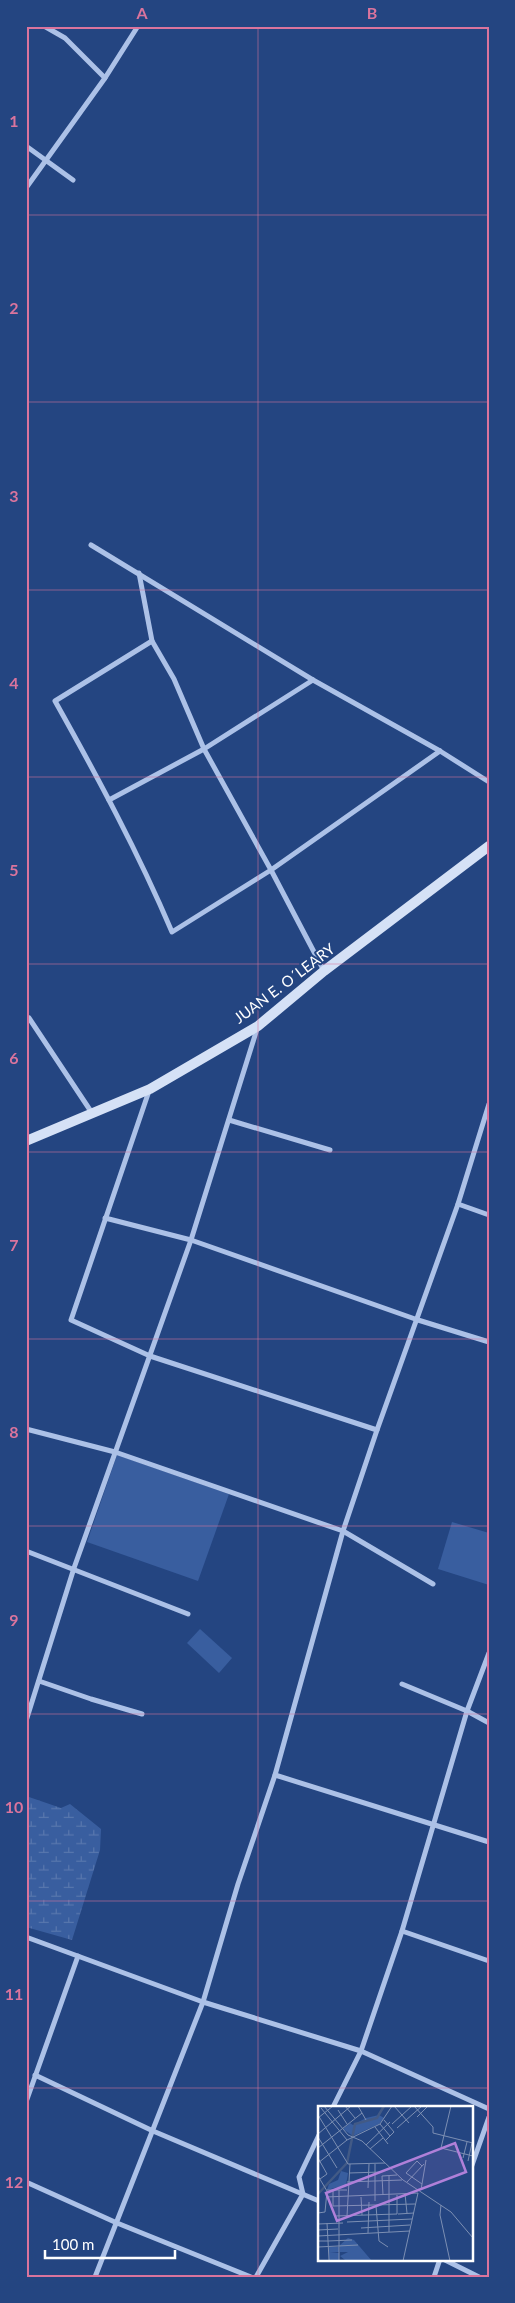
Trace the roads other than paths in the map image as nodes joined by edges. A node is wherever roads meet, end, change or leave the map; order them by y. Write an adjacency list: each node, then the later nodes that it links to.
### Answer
1 (44, 26): 3 (street)
2 (138, 26): 3 (street)
3 (105, 78): 5 (street)
4 (26, 146): 5 (street)
5 (47, 161): 6 (street); 7 (street)
6 (73, 180)
7 (26, 188)
8 (91, 545): 9 (street)
9 (139, 573): 10 (street); 11 (street)
10 (152, 642): 12 (street); 15 (street)
11 (314, 680): 12 (street); 13 (street)
12 (204, 749): 15 (street); 17 (street)
13 (440, 751): 14 (street); 17 (street)
14 (489, 782)
15 (109, 800): 17 (street)
16 (489, 846): 18 (street, JUAN E. O´LEARY)
17 (271, 870): 18 (street)
18 (324, 972): 20 (street, JUAN E. O´LEARY)
19 (29, 1018): 23 (street)
20 (258, 1026): 21 (street, JUAN E. O´LEARY); 24 (street)
21 (150, 1089): 23 (street, JUAN E. O´LEARY); 29 (street)
22 (489, 1104): 27 (street)
23 (92, 1113): 25 (street, JUAN E. O´LEARY)
24 (229, 1120): 26 (street); 30 (street)
25 (26, 1141)
26 (330, 1150)
27 (458, 1204): 28 (street); 31 (street)
28 (489, 1215)
29 (105, 1218): 30 (street); 33 (street)
30 (191, 1240): 31 (street); 33 (street)
31 (418, 1320): 32 (street); 35 (street)
32 (489, 1342)
33 (150, 1356): 35 (street); 36 (street)
34 (26, 1428): 36 (street)
35 (377, 1430): 37 (street)
36 (115, 1452): 37 (street); 39 (street)
37 (343, 1531): 40 (street); 49 (street)
38 (26, 1551): 39 (street)
39 (74, 1568): 41 (street); 43 (street)
40 (433, 1584)
41 (188, 1614)
42 (489, 1653): 45 (street)
43 (39, 1681): 46 (street); 47 (street)
44 (402, 1684): 45 (street)
45 (467, 1711): 48 (street); 50 (street)
46 (142, 1714)
47 (26, 1721)
48 (489, 1723)
49 (275, 1775): 50 (street); 56 (street)
50 (434, 1824): 51 (street); 52 (street)
51 (489, 1842)
52 (402, 1931): 55 (street); 57 (street)
53 (26, 1937): 54 (street)
54 (78, 1956): 56 (street); 58 (street)
55 (489, 1961)
56 (203, 2002): 57 (street); 63 (street)
57 (361, 2051): 60 (street); 61 (street)
58 (35, 2075): 59 (street); 63 (street)
59 (26, 2102)
60 (334, 2106)
61 (489, 2109)
62 (489, 2117): 65 (street)
63 (153, 2131): 67 (street); 69 (street)
64 (318, 2137): 67 (street)
65 (472, 2165)
66 (26, 2182): 69 (street)
67 (303, 2194): 68 (street); 74 (street)
68 (318, 2201)
69 (117, 2223): 72 (street); 73 (street)
70 (441, 2260): 75 (street)
71 (443, 2260): 76 (street)
72 (95, 2277)
73 (251, 2277)
74 (256, 2277)
75 (434, 2277)
76 (479, 2277)

